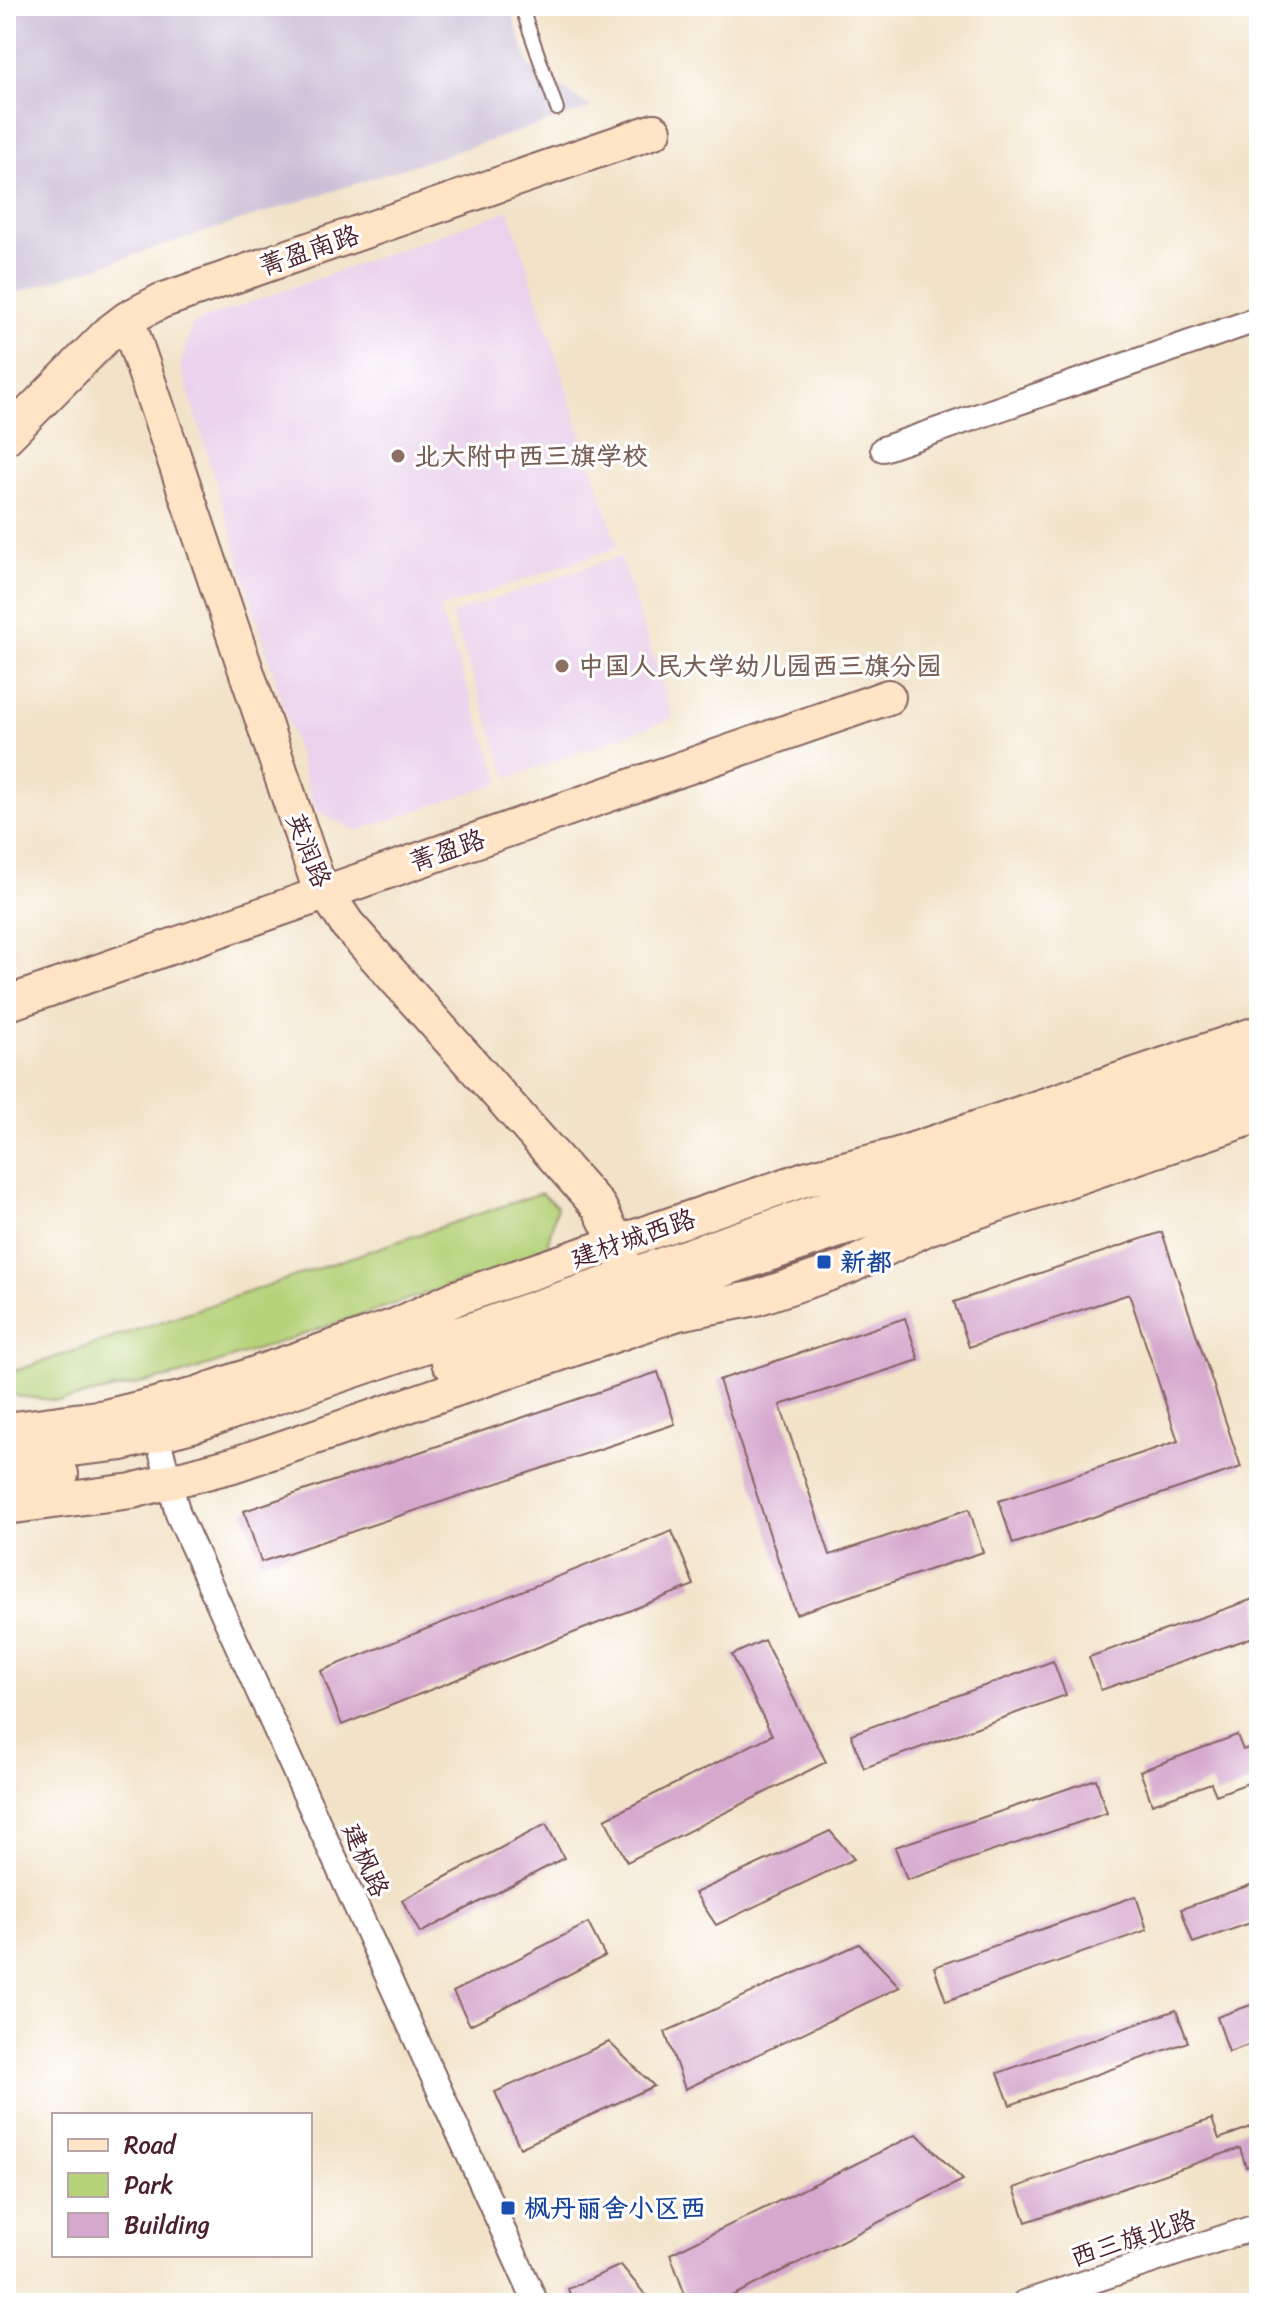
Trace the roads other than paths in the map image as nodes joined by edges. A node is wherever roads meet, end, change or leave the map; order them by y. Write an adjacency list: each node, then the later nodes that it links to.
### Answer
1 (521, 6): 2 (lane)
2 (557, 109)
3 (654, 131): 4 (street, 菁盈南路)
4 (127, 319): 6 (street, 菁盈南路); 9 (street, 英润路)
5 (1259, 319): 7 (street)
6 (6, 437)
7 (883, 449)
8 (888, 697): 9 (street, 菁盈路)
9 (325, 893): 10 (street, 菁盈路); 15 (street, 英润路)
10 (6, 1004)
11 (1259, 1033): 15 (street, 建材城西路)
12 (1259, 1061): 16 (street, 建材城西路)
13 (1259, 1088): 16 (street, 建材城西路)
14 (1259, 1115): 20 (street, 建材城西路)
15 (616, 1244): 16 (street, 英润路); 17 (street, 建材城西路)
16 (632, 1288): 20 (street, 建材城西路)
17 (6, 1432): 18 (street)
18 (87, 1449): 19 (street, 建材城西路); 20 (street, 建材城西路)
19 (6, 1456)
20 (163, 1459): 21 (street, 建材城西路); 22 (street, 建材城西路); 25 (street, 建枫路)
21 (6, 1480)
22 (6, 1507)
23 (1259, 2226): 24 (street, 西三旗北路)
24 (1038, 2301)
25 (536, 2303)

